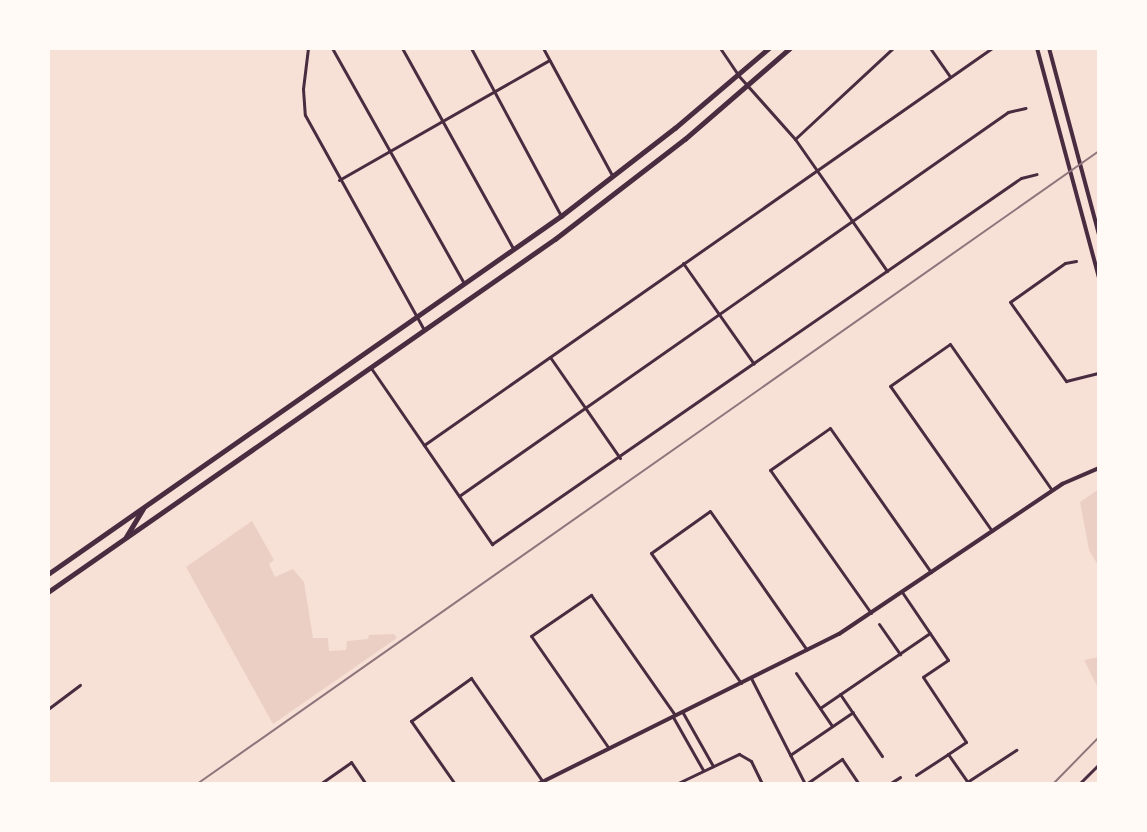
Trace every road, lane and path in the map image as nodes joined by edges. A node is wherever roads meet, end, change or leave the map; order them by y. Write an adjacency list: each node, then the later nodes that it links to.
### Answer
1 (308, 48): 26 (street)
2 (332, 48): 22 (street)
3 (402, 48): 20 (street)
4 (471, 48): 18 (street)
5 (543, 48): 14 (street)
6 (720, 48): 15 (street)
7 (769, 48): 15 (main road)
8 (790, 48): 17 (main road)
9 (894, 48): 21 (street)
10 (930, 48): 16 (street)
11 (992, 48): 16 (street)
12 (1037, 48): 34 (street)
13 (1049, 48): 29 (street)
14 (549, 60): 18 (street); 25 (street)
15 (738, 75): 17 (street); 25 (main road)
16 (950, 77): 23 (street)
17 (748, 86): 21 (street); 38 (main road)
18 (495, 89): 20 (street); 27 (street)
19 (1026, 108): 28 (street)
20 (440, 120): 22 (street); 30 (street)
21 (795, 139): 23 (street)
22 (390, 150): 26 (street); 35 (street)
23 (817, 170): 28 (street); 32 (street)
24 (1037, 174): 33 (street)
25 (613, 177): 27 (main road)
26 (339, 180): 37 (street)
27 (561, 216): 30 (main road)
28 (852, 221): 33 (street); 36 (street)
29 (1099, 235)
30 (514, 250): 35 (main road)
31 (1076, 261): 42 (street)
32 (684, 264): 36 (street); 39 (street)
33 (887, 271): 40 (street)
34 (1099, 278)
35 (465, 284): 37 (main road)
36 (719, 314): 40 (street); 45 (street)
37 (417, 318): 38 (street); 43 (main road)
38 (424, 330): 41 (main road)
39 (550, 357): 45 (street); 46 (street)
40 (754, 364): 47 (street)
41 (371, 368): 44 (main road); 46 (street)
42 (1099, 373)
43 (318, 387): 44 (main road); 51 (main road)
44 (326, 399): 53 (main road)
45 (585, 408): 47 (street); 50 (street)
46 (424, 445): 50 (street)
47 (620, 458): 50 (street)
48 (1099, 468): 49 (street)
49 (1052, 490): 52 (street); 52 (street)
50 (459, 496)
51 (147, 504): 53 (main road); 55 (main road)
52 (992, 531): 54 (street)
53 (126, 537): 56 (main road)
54 (931, 572): 57 (street); 58 (street)
55 (48, 574)
56 (48, 592)
57 (902, 592): 58 (street); 60 (street)
58 (871, 613): 61 (street)
59 (879, 624): 62 (street)
60 (930, 633): 62 (street); 76 (street)
61 (807, 650): 64 (street); 65 (street)
62 (900, 654): 67 (street)
63 (796, 673): 68 (street)
64 (751, 678): 65 (street); 77 (street)
65 (741, 683): 70 (street)
66 (80, 686): 69 (street)
67 (840, 694): 68 (street); 71 (street)
68 (820, 708): 73 (street)
69 (48, 709)
70 (682, 712): 72 (street); 80 (street)
71 (853, 712): 73 (street); 78 (street)
72 (674, 716): 74 (street); 74 (street); 81 (street)
73 (832, 726): 77 (street)
74 (608, 747): 84 (street)
75 (1016, 750): 85 (street)
76 (948, 754): 82 (street); 85 (street)
77 (790, 755): 92 (street)
78 (882, 756)
79 (1099, 764): 95 (street)
80 (713, 766): 81 (street); 91 (street)
81 (703, 771): 90 (street)
82 (916, 776)
83 (900, 777): 94 (street)
84 (543, 782): 88 (street); 89 (street)
85 (968, 783)
86 (320, 784): 87 (street)
87 (366, 784)
88 (455, 784)
89 (538, 784)
90 (676, 784)
91 (762, 784)
92 (805, 784): 93 (street)
93 (859, 784)
94 (890, 784)
95 (1079, 784)

